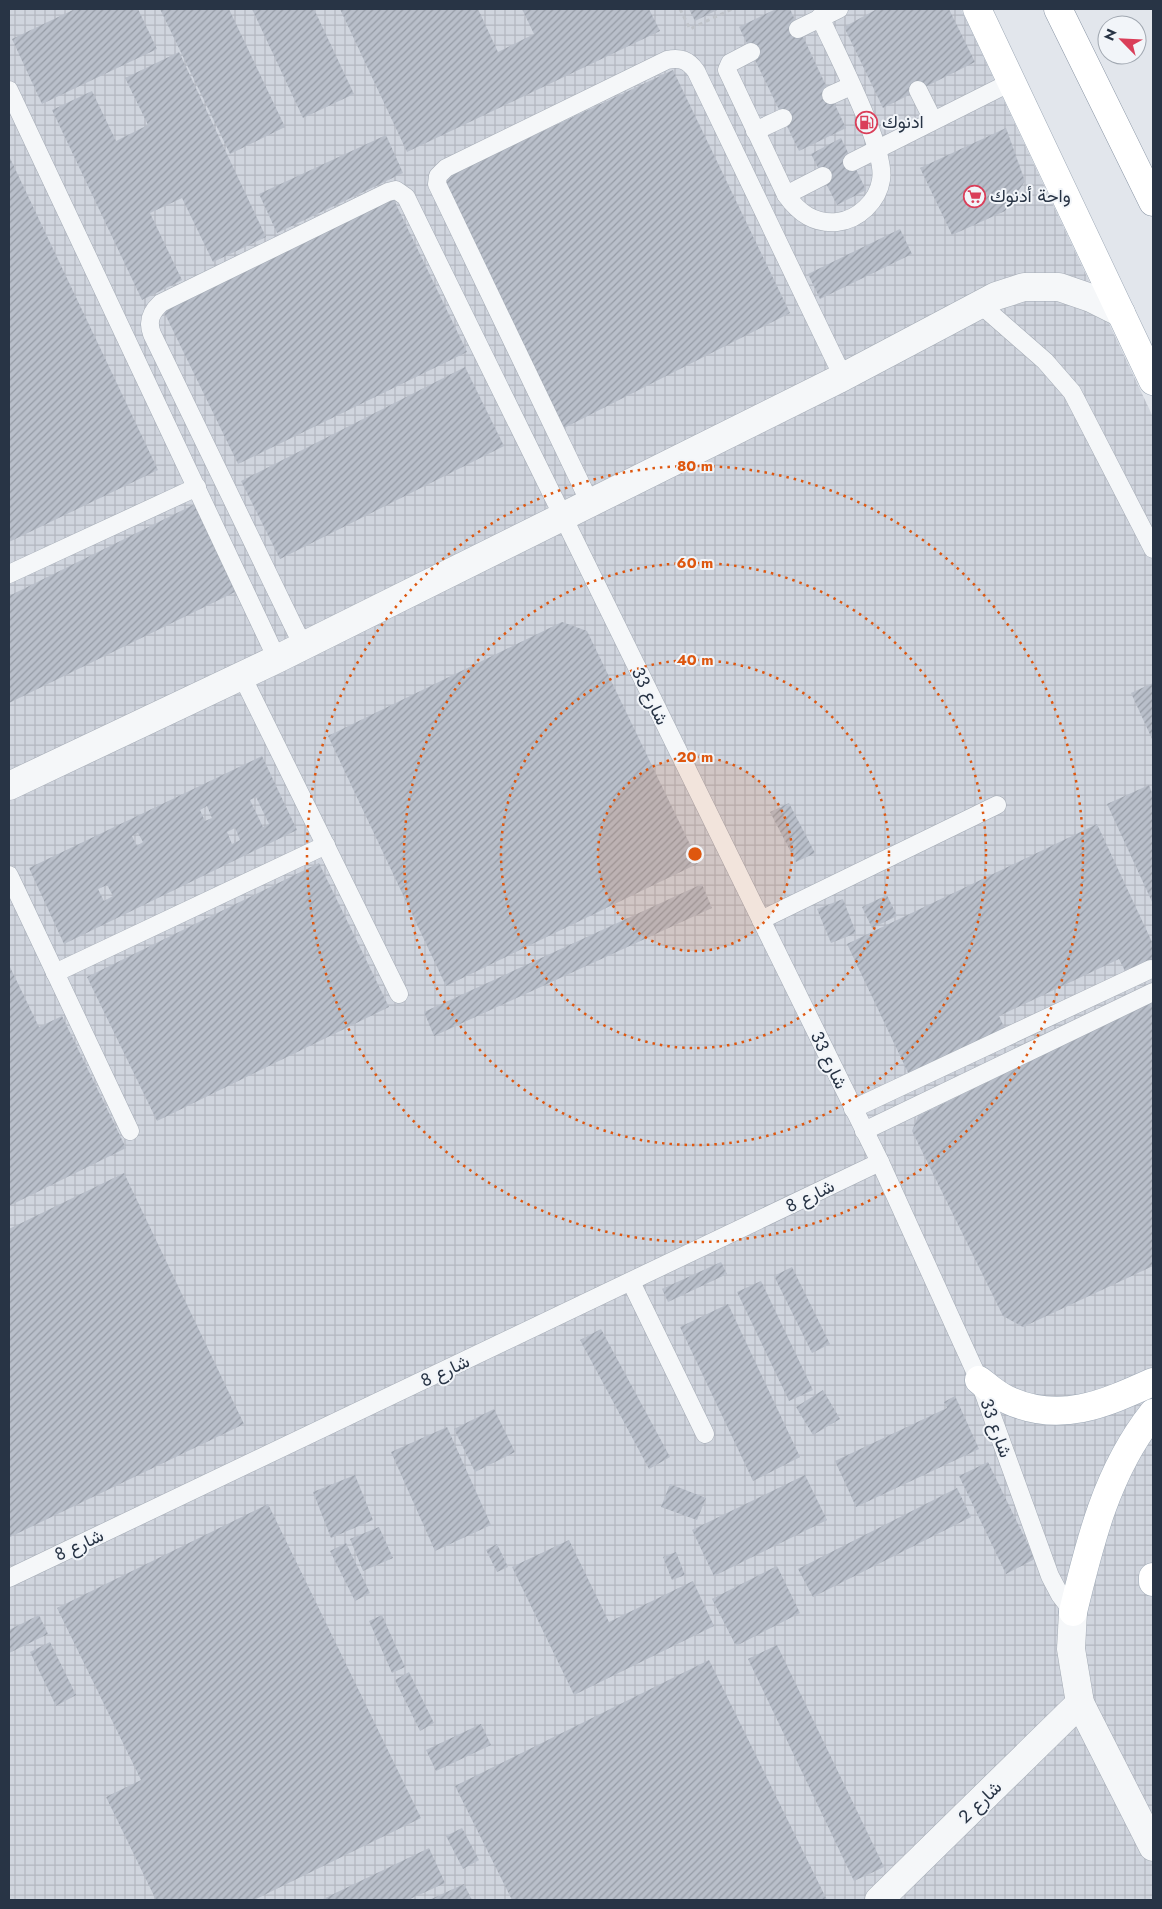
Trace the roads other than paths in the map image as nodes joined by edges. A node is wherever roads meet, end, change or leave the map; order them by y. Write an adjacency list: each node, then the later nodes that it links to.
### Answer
1 (839, 9): 4 (lane)
2 (977, 9): 7 (main road)
3 (1058, 9): 19 (main road)
4 (820, 17): 5 (lane); 8 (lane)
5 (798, 29)
6 (751, 52): 14 (lane)
7 (1011, 82): 13 (lane); 21 (main road)
8 (851, 86): 11 (lane); 15 (lane)
9 (9, 90): 24 (lane)
10 (918, 90): 13 (lane)
11 (831, 95)
12 (783, 118): 14 (lane)
13 (933, 120): 15 (lane)
14 (755, 131): 18 (lane)
15 (878, 147): 16 (lane); 18 (lane)
16 (852, 162)
17 (823, 176): 18 (lane)
18 (786, 195)
19 (1153, 202)
20 (981, 304): 21 (street); 22 (street); 27 (lane)
21 (1121, 312): 23 (main road)
22 (843, 376): 25 (street); 25 (lane)
23 (1153, 381)
24 (196, 487): 28 (lane); 30 (lane)
25 (590, 503): 26 (street)
26 (562, 517): 29 (street); 29 (lane, شارع 33); 36 (lane, شارع 33)
27 (1153, 549)
28 (9, 574)
29 (303, 646): 30 (street)
30 (277, 659): 31 (street)
31 (242, 676): 32 (street); 34 (lane)
32 (9, 786)
33 (996, 805): 36 (lane)
34 (326, 845): 38 (lane); 40 (lane)
35 (9, 875): 38 (lane)
36 (761, 920): 41 (lane, شارع 33)
37 (1151, 970): 41 (lane)
38 (55, 973): 42 (lane)
39 (1153, 992): 43 (lane)
40 (399, 994)
41 (852, 1109): 43 (lane, شارع 33)
42 (130, 1130)
43 (864, 1131): 44 (lane, شارع 33)
44 (880, 1162): 45 (lane, شارع 8); 46 (lane, شارع 33)
45 (631, 1282): 49 (lane); 51 (lane, شارع 8)
46 (979, 1380): 47 (main road); 53 (lane, شارع 33)
47 (1153, 1382)
48 (1153, 1413): 53 (main road)
49 (705, 1434)
50 (1153, 1577): 52 (main road)
51 (9, 1578)
52 (1153, 1582)
53 (1073, 1612): 54 (street)
54 (1080, 1703): 55 (street); 56 (street, شارع 2)
55 (1153, 1847)
56 (880, 1900)

